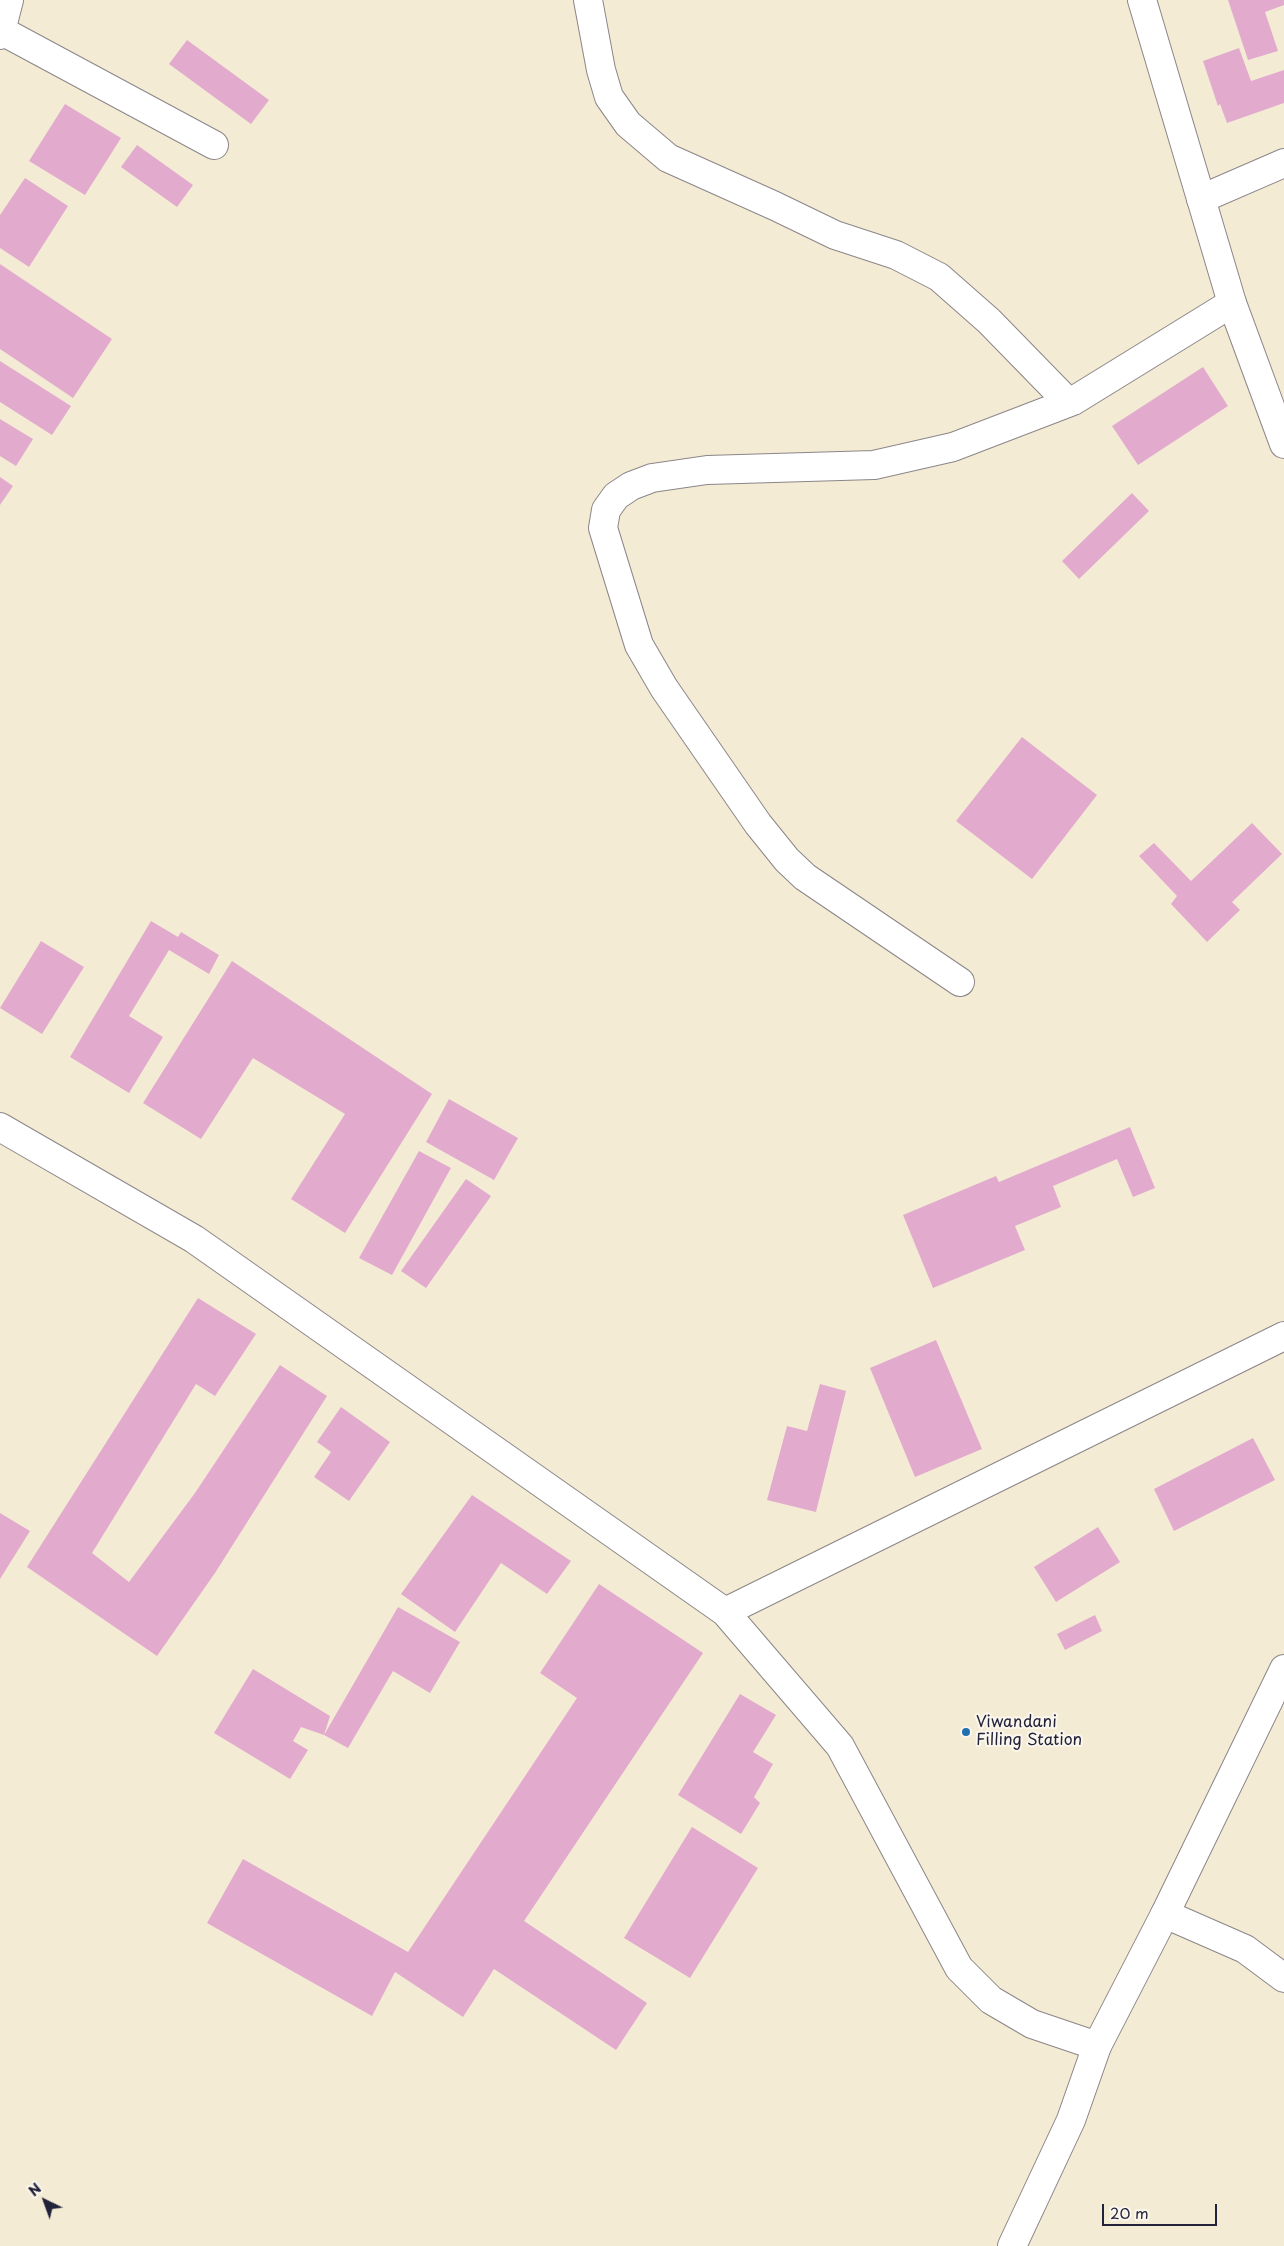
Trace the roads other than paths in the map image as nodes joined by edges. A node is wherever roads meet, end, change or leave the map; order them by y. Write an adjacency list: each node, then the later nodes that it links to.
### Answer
1 (9, 0): 4 (street)
2 (588, 0): 9 (street)
3 (1142, 0): 7 (street)
4 (1, 33): 5 (street)
5 (214, 145)
6 (1284, 163): 7 (street)
7 (1201, 199): 8 (street)
8 (1232, 302): 9 (street); 10 (street)
9 (1068, 402): 11 (street)
10 (1282, 433)
11 (960, 982)
12 (0, 1127): 14 (street)
13 (1284, 1336): 14 (street)
14 (725, 1612): 18 (street)
15 (1284, 1669): 16 (street)
16 (1165, 1914): 17 (street); 18 (street)
17 (1284, 1978)
18 (1097, 2046): 19 (street)
19 (1012, 2246)

